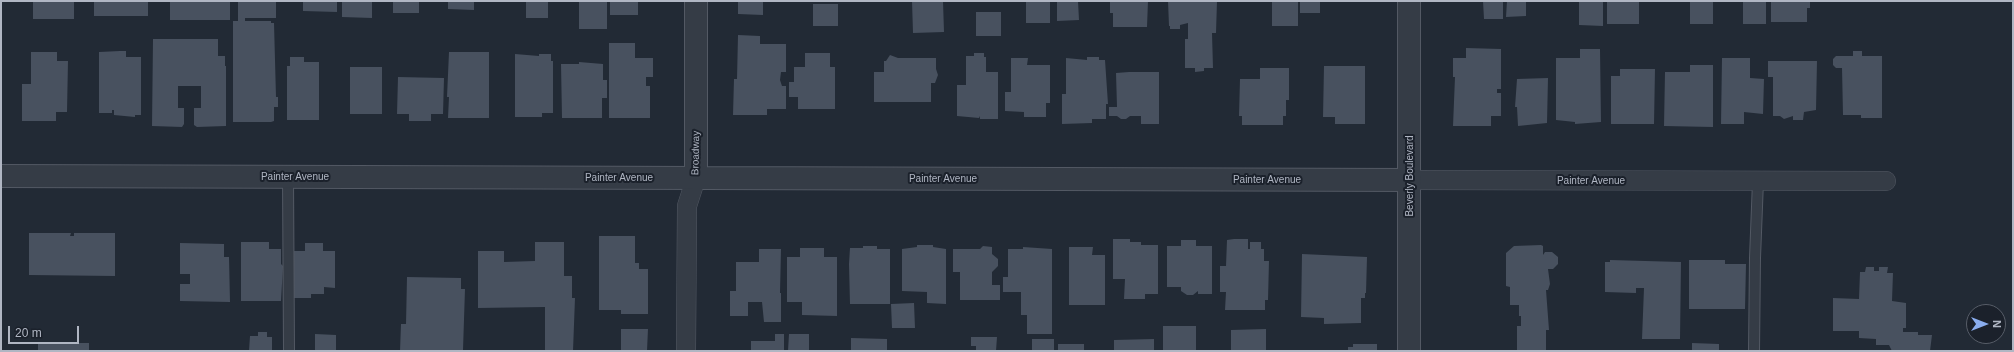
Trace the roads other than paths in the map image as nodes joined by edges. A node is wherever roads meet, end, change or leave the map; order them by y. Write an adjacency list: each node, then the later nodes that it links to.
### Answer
1 (696, 1): 5 (street, Broadway)
2 (1409, 1): 6 (street, Beverly Boulevard)
3 (1, 176): 4 (street, Painter Avenue)
4 (288, 176): 5 (street, Painter Avenue); 9 (lane)
5 (696, 178): 6 (street, Painter Avenue); 10 (street, Broadway)
6 (1410, 180): 7 (street, Painter Avenue); 11 (street, Beverly Boulevard)
7 (1758, 181): 8 (street, Painter Avenue); 12 (lane)
8 (1886, 181)
9 (289, 351)
10 (686, 351)
11 (1409, 351)
12 (1754, 351)

